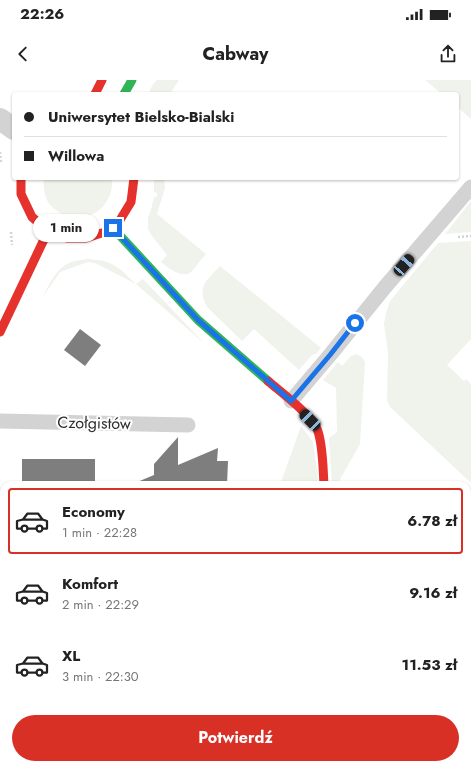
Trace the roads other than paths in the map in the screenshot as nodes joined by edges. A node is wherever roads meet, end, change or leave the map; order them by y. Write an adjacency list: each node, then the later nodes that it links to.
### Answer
1 (102, 80): 3 (street)
2 (132, 80): 4 (street)
3 (95, 92)
4 (125, 92)
5 (0, 119): 6 (street)
6 (12, 128)
7 (20, 180): 11 (street)
8 (134, 180): 10 (street)
9 (471, 187): 13 (lane)
10 (113, 228): 11 (street); 13 (street)
11 (48, 231): 12 (street)
12 (0, 332)
13 (291, 401): 16 (street)
14 (0, 421): 15 (lane, Czołgistów)
15 (188, 425)
16 (324, 481)

